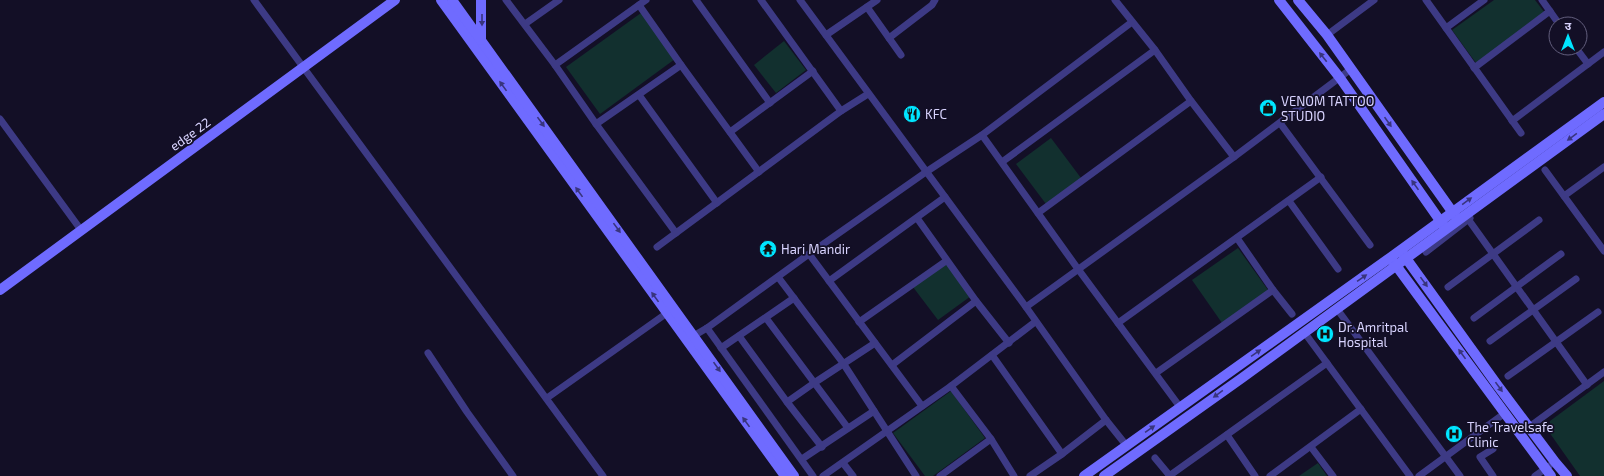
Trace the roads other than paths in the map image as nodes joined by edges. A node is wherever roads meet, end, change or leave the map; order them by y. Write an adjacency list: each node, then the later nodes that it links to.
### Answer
1 (254, 0): 39 (street)
2 (396, 0): 39 (main road, edge 22)
3 (441, 0): 103 (main road, one-way to 3)
4 (452, 0): 31 (main road)
5 (481, 0): 31 (main road, one-way to 31)
6 (506, 0): 26 (street)
7 (559, 0): 26 (street)
8 (646, 0): 21 (street)
9 (696, 0): 48 (street)
10 (760, 0): 42 (street)
11 (800, 0): 28 (street)
12 (877, 0): 22 (street)
13 (935, 0): 30 (street)
14 (1116, 0): 25 (street)
15 (1280, 0): 43 (main road, one-way to 15)
16 (1298, 0): 29 (main road)
17 (1374, 0): 29 (street)
18 (1426, 0): 27 (street)
19 (1484, 0): 27 (street)
20 (1542, 0): 23 (street)
21 (639, 5): 37 (street); 38 (street)
22 (867, 7): 28 (street); 30 (street)
23 (1550, 12): 24 (street); 40 (street)
24 (1553, 16)
25 (1132, 22): 32 (street); 57 (street)
26 (525, 24): 37 (street)
27 (1446, 28): 40 (street)
28 (826, 35): 44 (street)
29 (1327, 35): 41 (main road)
30 (889, 38): 34 (street)
31 (481, 40): 113 (main road, one-way to 113)
32 (1155, 50): 46 (street); 59 (street)
33 (1604, 52): 36 (street)
34 (901, 55)
35 (1582, 56): 36 (street)
36 (1588, 64): 52 (street)
37 (556, 65): 54 (street)
38 (681, 65): 45 (street); 55 (street)
39 (304, 67): 75 (main road, edge 22); 130 (street)
40 (1474, 68): 52 (street)
41 (1351, 70): 43 (street); 71 (main road, one-way to 71)
42 (813, 71): 48 (street); 49 (street)
43 (1340, 78): 53 (street); 74 (main road, one-way to 43)
44 (868, 94): 49 (street); 63 (street)
45 (639, 95): 54 (street); 69 (street)
46 (1191, 101): 58 (street); 70 (street)
47 (1604, 102): 71 (main road, one-way to 47)
48 (770, 103): 55 (street)
49 (841, 111): 62 (street)
50 (1604, 114): 71 (main road, one-way to 71)
51 (0, 119): 75 (street)
52 (1512, 121): 56 (street)
53 (1280, 123): 58 (street); 64 (street)
54 (596, 124): 76 (street)
55 (730, 132): 62 (street)
56 (1521, 133)
57 (982, 135): 59 (street); 63 (street)
58 (1234, 157): 88 (street)
59 (1002, 162): 70 (street)
60 (1604, 167): 66 (street)
61 (1545, 170): 66 (street)
62 (759, 172): 69 (street)
63 (926, 172): 67 (street); 82 (street)
64 (1321, 177): 68 (street); 78 (street)
65 (1516, 184): 71 (street)
66 (1564, 196): 80 (street)
67 (945, 197): 72 (street); 99 (street)
68 (1289, 201): 77 (street); 89 (street)
69 (717, 203): 76 (street)
70 (1038, 213): 88 (street)
71 (1459, 217): 74 (main road); 81 (street); 84 (street)
72 (917, 218): 86 (street); 92 (street)
73 (1539, 220): 84 (street)
74 (1443, 225): 83 (main road)
75 (81, 230): 95 (main road, edge 22)
76 (676, 233): 79 (street)
77 (1237, 238): 96 (street); 109 (street)
78 (1370, 245)
79 (658, 247)
80 (1604, 251)
81 (1426, 252)
82 (809, 254): 90 (street); 92 (street)
83 (1403, 254): 87 (main road); 138 (main road, one-way to 138)
84 (1493, 254): 93 (street); 94 (street)
85 (1561, 254): 94 (street)
86 (946, 261): 98 (street); 107 (street)
87 (1393, 261): 100 (main road); 133 (main road, one-way to 87); 136 (main road, one-way to 87)
88 (1078, 269): 99 (street); 109 (street)
89 (1338, 269)
90 (778, 276): 97 (street); 110 (street)
91 (1576, 279): 101 (street)
92 (830, 281): 107 (street)
93 (1448, 287)
94 (1516, 287): 101 (street); 106 (street)
95 (0, 290)
96 (1273, 290): 104 (street); 125 (street)
97 (794, 298): 105 (street); 121 (street)
98 (976, 301): 115 (street); 123 (street)
99 (1026, 307): 108 (street)
100 (1336, 309): 149 (street); 167 (main road, one-way to 167)
101 (1533, 310): 114 (street); 116 (street)
102 (1598, 312): 116 (street)
103 (667, 313): 113 (main road); 130 (street)
104 (1292, 314)
105 (766, 318): 111 (street); 127 (street)
106 (1474, 318)
107 (859, 322): 117 (street)
108 (1035, 322): 115 (street); 137 (street)
109 (1118, 323): 125 (street)
110 (707, 328): 113 (street); 118 (street)
111 (739, 336): 118 (street); 131 (street)
112 (1308, 336): 122 (street)
113 (690, 338): 157 (main road, one-way to 113); 158 (main road, one-way to 158)
114 (1490, 341)
115 (1010, 342): 120 (street)
116 (1556, 342): 126 (street); 128 (street)
117 (874, 343): 121 (street); 123 (street)
118 (721, 348): 151 (street)
119 (428, 353): 155 (street)
120 (992, 355): 129 (street); 148 (street)
121 (843, 363): 127 (street); 135 (street)
122 (1327, 363): 134 (street); 142 (street)
123 (892, 365): 132 (street)
124 (1604, 372): 128 (street)
125 (1156, 373): 133 (street)
126 (1508, 376)
127 (814, 383): 131 (street); 139 (street)
128 (1587, 384): 138 (street)
129 (951, 386): 132 (street); 143 (street)
130 (547, 398): 156 (street)
131 (787, 402): 145 (street)
132 (922, 406): 140 (street)
133 (1180, 407): 144 (main road, one-way to 133)
134 (1361, 409): 146 (street); 172 (street)
135 (874, 411): 139 (street); 140 (street)
136 (1505, 413): 141 (main road); 149 (street)
137 (1106, 420): 144 (street); 148 (street)
138 (1529, 427): 141 (street); 152 (main road)
139 (848, 428): 145 (street)
140 (887, 432): 153 (street); 162 (street)
141 (1520, 433): 154 (main road)
142 (1227, 435): 168 (street); 169 (street)
143 (991, 439): 163 (street); 164 (street)
144 (1126, 446): 166 (main road)
145 (822, 447): 151 (street)
146 (1311, 447): 170 (street); 171 (street)
147 (1493, 448): 175 (street)
148 (1062, 454): 165 (street)
149 (1446, 457): 173 (street); 174 (street)
150 (1155, 458): 168 (street)
151 (802, 459): 159 (street)
152 (1554, 462): 154 (street); 177 (main road)
153 (843, 463): 160 (street); 161 (street)
154 (1548, 472): 176 (street)
155 (514, 476)
156 (603, 476)
157 (785, 476)
158 (794, 476)
159 (813, 476)
160 (823, 476)
161 (853, 476)
162 (916, 476)
163 (940, 476)
164 (1014, 476)
165 (1030, 476)
166 (1084, 476)
167 (1104, 476)
168 (1169, 476)
169 (1256, 476)
170 (1270, 476)
171 (1333, 476)
172 (1410, 476)
173 (1419, 476)
174 (1460, 476)
175 (1493, 476)
176 (1535, 476)
177 (1567, 476)

